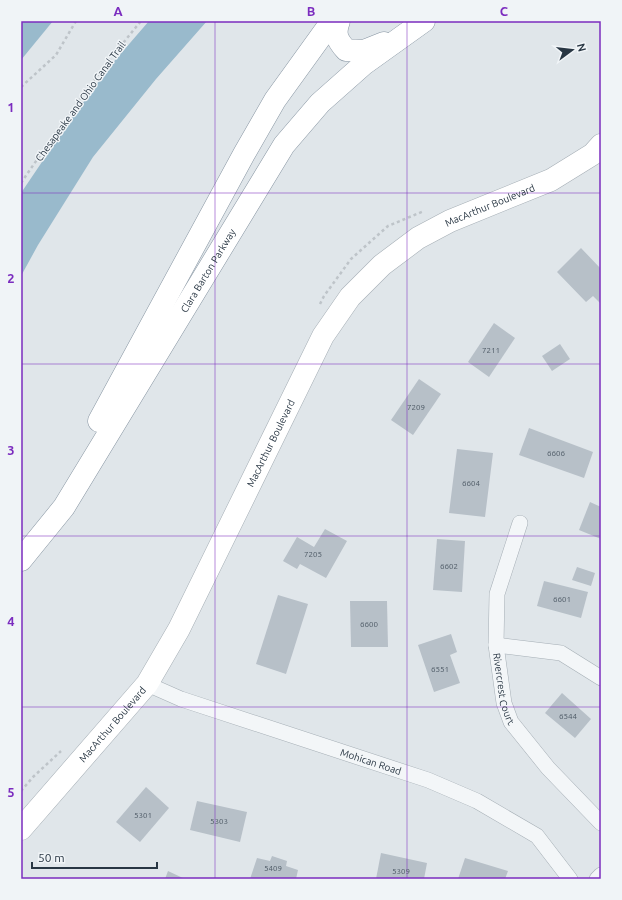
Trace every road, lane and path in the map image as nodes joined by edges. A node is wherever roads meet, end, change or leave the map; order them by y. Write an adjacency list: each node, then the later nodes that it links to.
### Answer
1 (76, 21): 7 (path)
2 (141, 21): 9 (path, Chesapeake and Ohio Canal Trail)
3 (332, 21): 11 (main road, Clara Barton Parkway)
4 (339, 21): 6 (main road)
5 (424, 21): 6 (main road, Clara Barton Parkway)
6 (405, 34): 11 (main road, Clara Barton Parkway)
7 (21, 86)
8 (601, 145): 14 (main road, MacArthur Boulevard)
9 (21, 183)
10 (520, 523): 12 (street, Rivercrest Court)
11 (24, 556)
12 (496, 645): 13 (street); 15 (street, Rivercrest Court)
13 (601, 678)
14 (147, 684): 16 (main road, MacArthur Boulevard); 18 (street, Mohican Road)
15 (601, 823)
16 (21, 829)
17 (601, 875): 19 (street)
18 (570, 879)
19 (597, 879)

